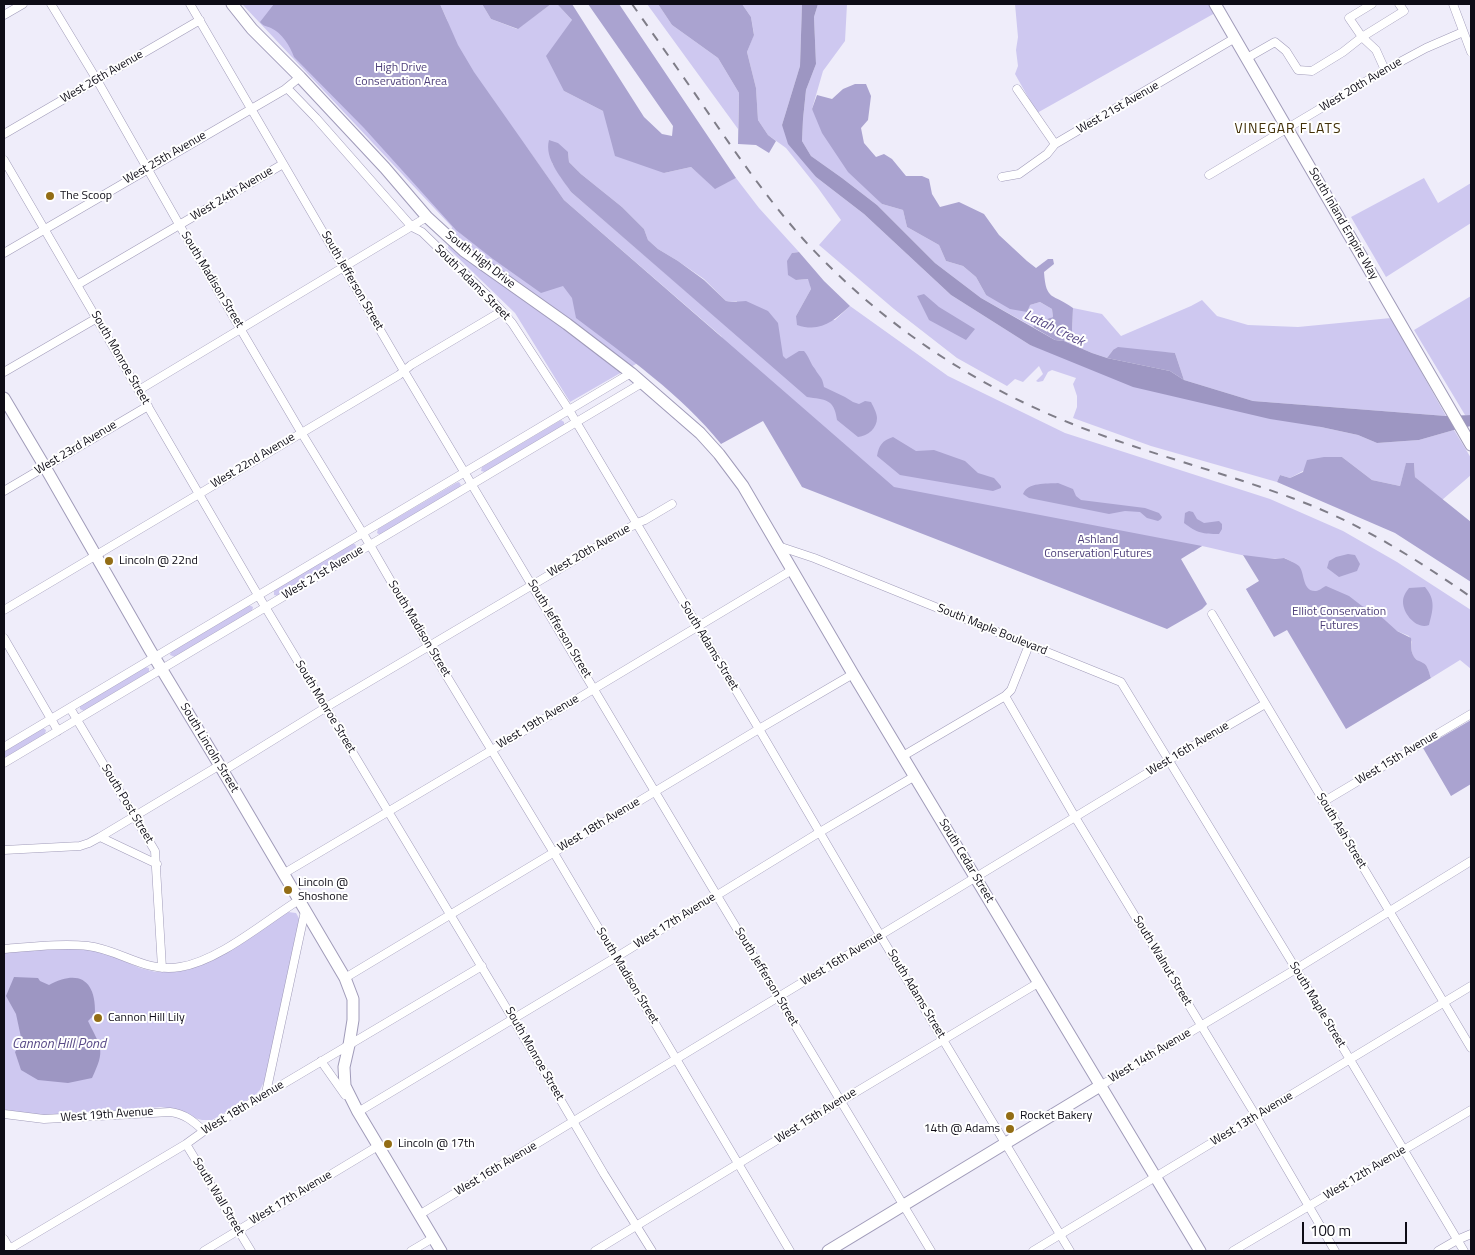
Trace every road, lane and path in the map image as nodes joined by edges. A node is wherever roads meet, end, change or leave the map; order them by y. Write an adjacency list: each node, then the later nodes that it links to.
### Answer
1 (24, 4): 9 (street)
2 (51, 4): 18 (street, South Madison Street)
3 (190, 4): 10 (street, South Jefferson Street)
4 (232, 4): 17 (street, South High Drive)
5 (1215, 4): 13 (street, South Inland Empire Way)
6 (1372, 4): 12 (street)
7 (1399, 4): 12 (street)
8 (1453, 4): 11 (street)
9 (4, 15)
10 (200, 20): 18 (street, West 26th Avenue); 21 (street, South Jefferson Street)
11 (1463, 32): 14 (street); 16 (street, West 20th Avenue)
12 (1362, 37): 15 (street); 16 (street)
13 (1235, 38): 15 (street, South Inland Empire Way); 24 (street, West 21st Avenue)
14 (1471, 52)
15 (1247, 58): 22 (street, South Inland Empire Way)
16 (1385, 70): 22 (street, West 20th Avenue)
17 (300, 77): 19 (street, West 25th Avenue); 30 (street, South High Drive)
18 (97, 80): 23 (street, West 26th Avenue); 27 (street, South Madison Street)
19 (287, 88): 21 (street, West 25th Avenue); 32 (street, South Adams Street)
20 (1017, 89): 24 (street)
21 (252, 108): 26 (street, South Jefferson Street); 27 (street, West 25th Avenue)
22 (1288, 129): 28 (street, West 20th Avenue); 50 (street, South Inland Empire Way)
23 (4, 134)
24 (1056, 144): 29 (street, West 21st Avenue)
25 (4, 160): 33 (street, South Monroe Street)
26 (283, 164): 31 (street, West 24th Avenue); 35 (street, South Jefferson Street)
27 (148, 169): 31 (street, South Madison Street); 33 (street, West 25th Avenue)
28 (1209, 175)
29 (1002, 177)
30 (427, 217): 32 (street); 42 (street, South High Drive)
31 (180, 225): 36 (street, West 24th Avenue); 39 (street, South Madison Street)
32 (412, 227): 35 (street); 37 (street, South Adams Street)
33 (44, 230): 34 (street, West 25th Avenue); 36 (street, South Monroe Street)
34 (4, 253)
35 (344, 268): 39 (street); 40 (street, South Jefferson Street)
36 (77, 286): 38 (street, South Monroe Street)
37 (502, 311): 40 (street, West 22nd Avenue); 47 (street, South Adams Street)
38 (96, 318): 41 (street); 44 (street, South Monroe Street)
39 (241, 329): 44 (street); 49 (street, South Madison Street)
40 (404, 371): 49 (street, West 22nd Avenue); 53 (street, South Jefferson Street)
41 (4, 372)
42 (631, 373): 43 (street, South High Drive); 47 (street, West 21st Avenue)
43 (642, 383): 48 (street, West 21st Avenue); 52 (street, South High Drive)
44 (139, 390): 46 (street, South Monroe Street)
45 (4, 398): 51 (street, South Lincoln Street)
46 (148, 406): 51 (street, West 23rd Avenue); 56 (street, South Monroe Street)
47 (569, 410): 48 (street, South Adams Street); 53 (street, West 21st Avenue)
48 (576, 422): 54 (street, West 21st Avenue); 58 (street, South Adams Street)
49 (301, 432): 56 (street, West 22nd Avenue); 59 (street, South Madison Street)
50 (1471, 445)
51 (45, 467): 55 (street, West 23rd Avenue); 62 (street, South Lincoln Street)
52 (732, 470): 61 (street, South Cedar Street)
53 (465, 472): 54 (street, South Jefferson Street); 59 (street, West 21st Avenue)
54 (472, 484): 60 (street, West 21st Avenue); 64 (street, South Jefferson Street)
55 (4, 491)
56 (198, 494): 62 (street, West 22nd Avenue); 65 (street, South Monroe Street)
57 (672, 504): 58 (street, West 20th Avenue)
58 (637, 523): 64 (street, West 20th Avenue); 69 (street, South Adams Street)
59 (362, 533): 60 (street, South Madison Street); 65 (street, West 21st Avenue)
60 (370, 545): 66 (street, West 21st Avenue); 72 (street, South Madison Street)
61 (778, 546): 63 (street, South Cedar Street); 71 (street, South Maple Boulevard)
62 (95, 555): 67 (street, West 22nd Avenue); 73 (street, South Lincoln Street)
63 (792, 570): 69 (street, West 19th Avenue); 75 (street, South Cedar Street)
64 (532, 584): 72 (street, West 20th Avenue); 76 (street, South Jefferson Street)
65 (258, 595): 66 (street, South Monroe Street); 73 (street, West 21st Avenue)
66 (266, 607): 74 (street, West 21st Avenue); 79 (street, South Monroe Street)
67 (4, 610)
68 (1212, 614): 78 (street, South Ash Street)
69 (697, 626): 76 (street, West 19th Avenue); 84 (street, South Adams Street)
70 (4, 638): 82 (street)
71 (1029, 645): 77 (street); 89 (street, South Maple Boulevard)
72 (429, 647): 79 (street, West 20th Avenue); 87 (street, South Madison Street)
73 (155, 657): 74 (street, South Lincoln Street); 80 (street, West 21st Avenue)
74 (162, 669): 83 (street, West 21st Avenue); 91 (street, South Lincoln Street)
75 (853, 674): 84 (street, West 18th Avenue); 88 (street, South Cedar Street)
76 (594, 688): 87 (street, West 19th Avenue); 93 (street, South Jefferson Street)
77 (1005, 696): 88 (street); 97 (street, South Walnut Street)
78 (1265, 704): 89 (street, West 16th Avenue); 94 (street, South Ash Street)
79 (325, 707): 91 (street, West 20th Avenue); 95 (street, South Monroe Street)
80 (70, 708): 82 (street, West 21st Avenue); 83 (street, South Post Street)
81 (1471, 714): 94 (street, West 15th Avenue)
82 (52, 719): 85 (street); 86 (street, West 21st Avenue)
83 (77, 720): 85 (street, West 21st Avenue); 96 (street, South Post Street)
84 (759, 729): 93 (street, West 18th Avenue); 98 (street, South Adams Street)
85 (58, 731): 90 (street, West 21st Avenue)
86 (4, 748)
87 (492, 750): 95 (street, West 19th Avenue); 101 (street, South Madison Street)
88 (903, 756): 92 (street, South Cedar Street)
89 (1169, 760): 97 (street, West 16th Avenue); 116 (street, South Maple Street)
90 (4, 763)
91 (222, 768): 96 (street, West 20th Avenue); 104 (street, South Lincoln Street)
92 (915, 776): 98 (street, West 17th Avenue); 105 (street, South Cedar Street)
93 (655, 792): 101 (street, West 18th Avenue); 106 (street, South Jefferson Street)
94 (1324, 802): 109 (street, South Ash Street)
95 (387, 812): 104 (street, West 19th Avenue); 110 (street, South Monroe Street)
96 (135, 816): 99 (street, West 20th Avenue); 103 (street, South Post Street)
97 (1076, 817): 105 (street, West 16th Avenue); 123 (street, South Walnut Street)
98 (820, 832): 106 (street, West 17th Avenue); 111 (street, South Adams Street)
99 (100, 837): 100 (street, West 20th Avenue); 103 (street)
100 (4, 850)
101 (554, 852): 110 (street, West 18th Avenue); 113 (street, South Madison Street)
102 (1471, 861): 109 (street, West 14th Avenue)
103 (157, 864): 115 (street, South Post Street)
104 (283, 874): 107 (street, South Lincoln Street)
105 (976, 878): 111 (street, West 16th Avenue); 118 (street, South Cedar Street)
106 (717, 895): 113 (street, West 17th Avenue); 120 (street, South Jefferson Street)
107 (299, 900): 108 (street, South Lincoln Street); 115 (street)
108 (305, 911): 117 (street, South Lincoln Street); 131 (street)
109 (1390, 911): 116 (street, West 14th Avenue); 121 (street, South Ash Street)
110 (451, 914): 114 (street, South Monroe Street); 117 (street, West 18th Avenue)
111 (880, 935): 120 (street, West 16th Avenue); 124 (street, South Adams Street)
112 (4, 949): 115 (street)
113 (616, 958): 122 (street, West 17th Avenue); 127 (street, South Madison Street)
114 (482, 966): 122 (street, South Monroe Street); 125 (street, West 18th Avenue)
115 (162, 968)
116 (1296, 969): 123 (street, West 14th Avenue); 128 (street, South Maple Street)
117 (345, 978): 125 (street, South Lincoln Street)
118 (1038, 983): 124 (street, West 15th Avenue); 130 (street, South Cedar Street)
119 (1471, 986): 121 (street, West 13th Avenue)
120 (778, 997): 127 (street, West 16th Avenue); 132 (street, South Jefferson Street)
121 (1445, 1002): 126 (street, South Ash Street); 128 (street, West 13th Avenue)
122 (513, 1019): 134 (street, West 17th Avenue); 137 (street, South Monroe Street)
123 (1201, 1026): 130 (street, West 14th Avenue); 136 (street, South Walnut Street)
124 (943, 1040): 132 (street, West 15th Avenue); 139 (street, South Adams Street)
125 (349, 1046): 129 (street, West 18th Avenue); 134 (street, South Lincoln Street)
126 (1471, 1048)
127 (677, 1059): 137 (street, West 16th Avenue); 143 (street, South Madison Street)
128 (1351, 1060): 136 (street, West 13th Avenue); 142 (street, South Maple Street)
129 (321, 1061): 131 (street, West 18th Avenue); 134 (street, South Lincoln Street)
130 (1100, 1086): 139 (street, West 14th Avenue); 144 (street, South Cedar Street)
131 (266, 1094): 138 (street, West 18th Avenue)
132 (841, 1101): 143 (street, West 15th Avenue); 145 (street, South Jefferson Street)
133 (1471, 1110): 142 (street, West 12th Avenue)
134 (358, 1112): 141 (street, South Lincoln Street)
135 (4, 1114): 138 (street, West 19th Avenue)
136 (1256, 1116): 144 (street, West 13th Avenue); 146 (street, South Walnut Street)
137 (574, 1122): 147 (street, West 16th Avenue); 148 (street, South Monroe Street)
138 (204, 1131): 140 (street, West 18th Avenue)
139 (1006, 1142): 145 (street, West 14th Avenue); 151 (street, South Adams Street)
140 (186, 1144): 149 (street, South Wall Street); 155 (street, West 18th Avenue)
141 (378, 1146): 147 (street, South Lincoln Street); 149 (street, West 17th Avenue)
142 (1404, 1150): 146 (street, West 12th Avenue); 154 (street, South Maple Street)
143 (740, 1164): 148 (street, West 15th Avenue); 162 (street, South Madison Street)
144 (1156, 1177): 151 (street, West 13th Avenue); 167 (street, South Cedar Street)
145 (904, 1205): 163 (street, West 14th Avenue); 164 (street, South Jefferson Street)
146 (1309, 1207): 168 (street, West 12th Avenue); 169 (street, South Walnut Street)
147 (419, 1215): 152 (street, South Lincoln Street)
148 (636, 1226): 160 (street, West 15th Avenue); 161 (street, South Monroe Street)
149 (238, 1230): 156 (street, West 17th Avenue); 157 (street, South Wall Street)
150 (1471, 1234): 154 (street)
151 (1060, 1235): 165 (street, West 13th Avenue); 166 (street, South Adams Street)
152 (433, 1238): 158 (street); 159 (street, South Lincoln Street)
153 (4, 1239): 155 (street)
154 (1457, 1240): 170 (street); 171 (street, South Maple Street)
155 (9, 1250)
156 (204, 1251)
157 (251, 1251)
158 (411, 1251)
159 (441, 1251)
160 (595, 1251)
161 (652, 1251)
162 (790, 1251)
163 (828, 1251)
164 (931, 1251)
165 (1033, 1251)
166 (1070, 1251)
167 (1200, 1251)
168 (1233, 1251)
169 (1335, 1251)
170 (1438, 1251)
171 (1464, 1251)

